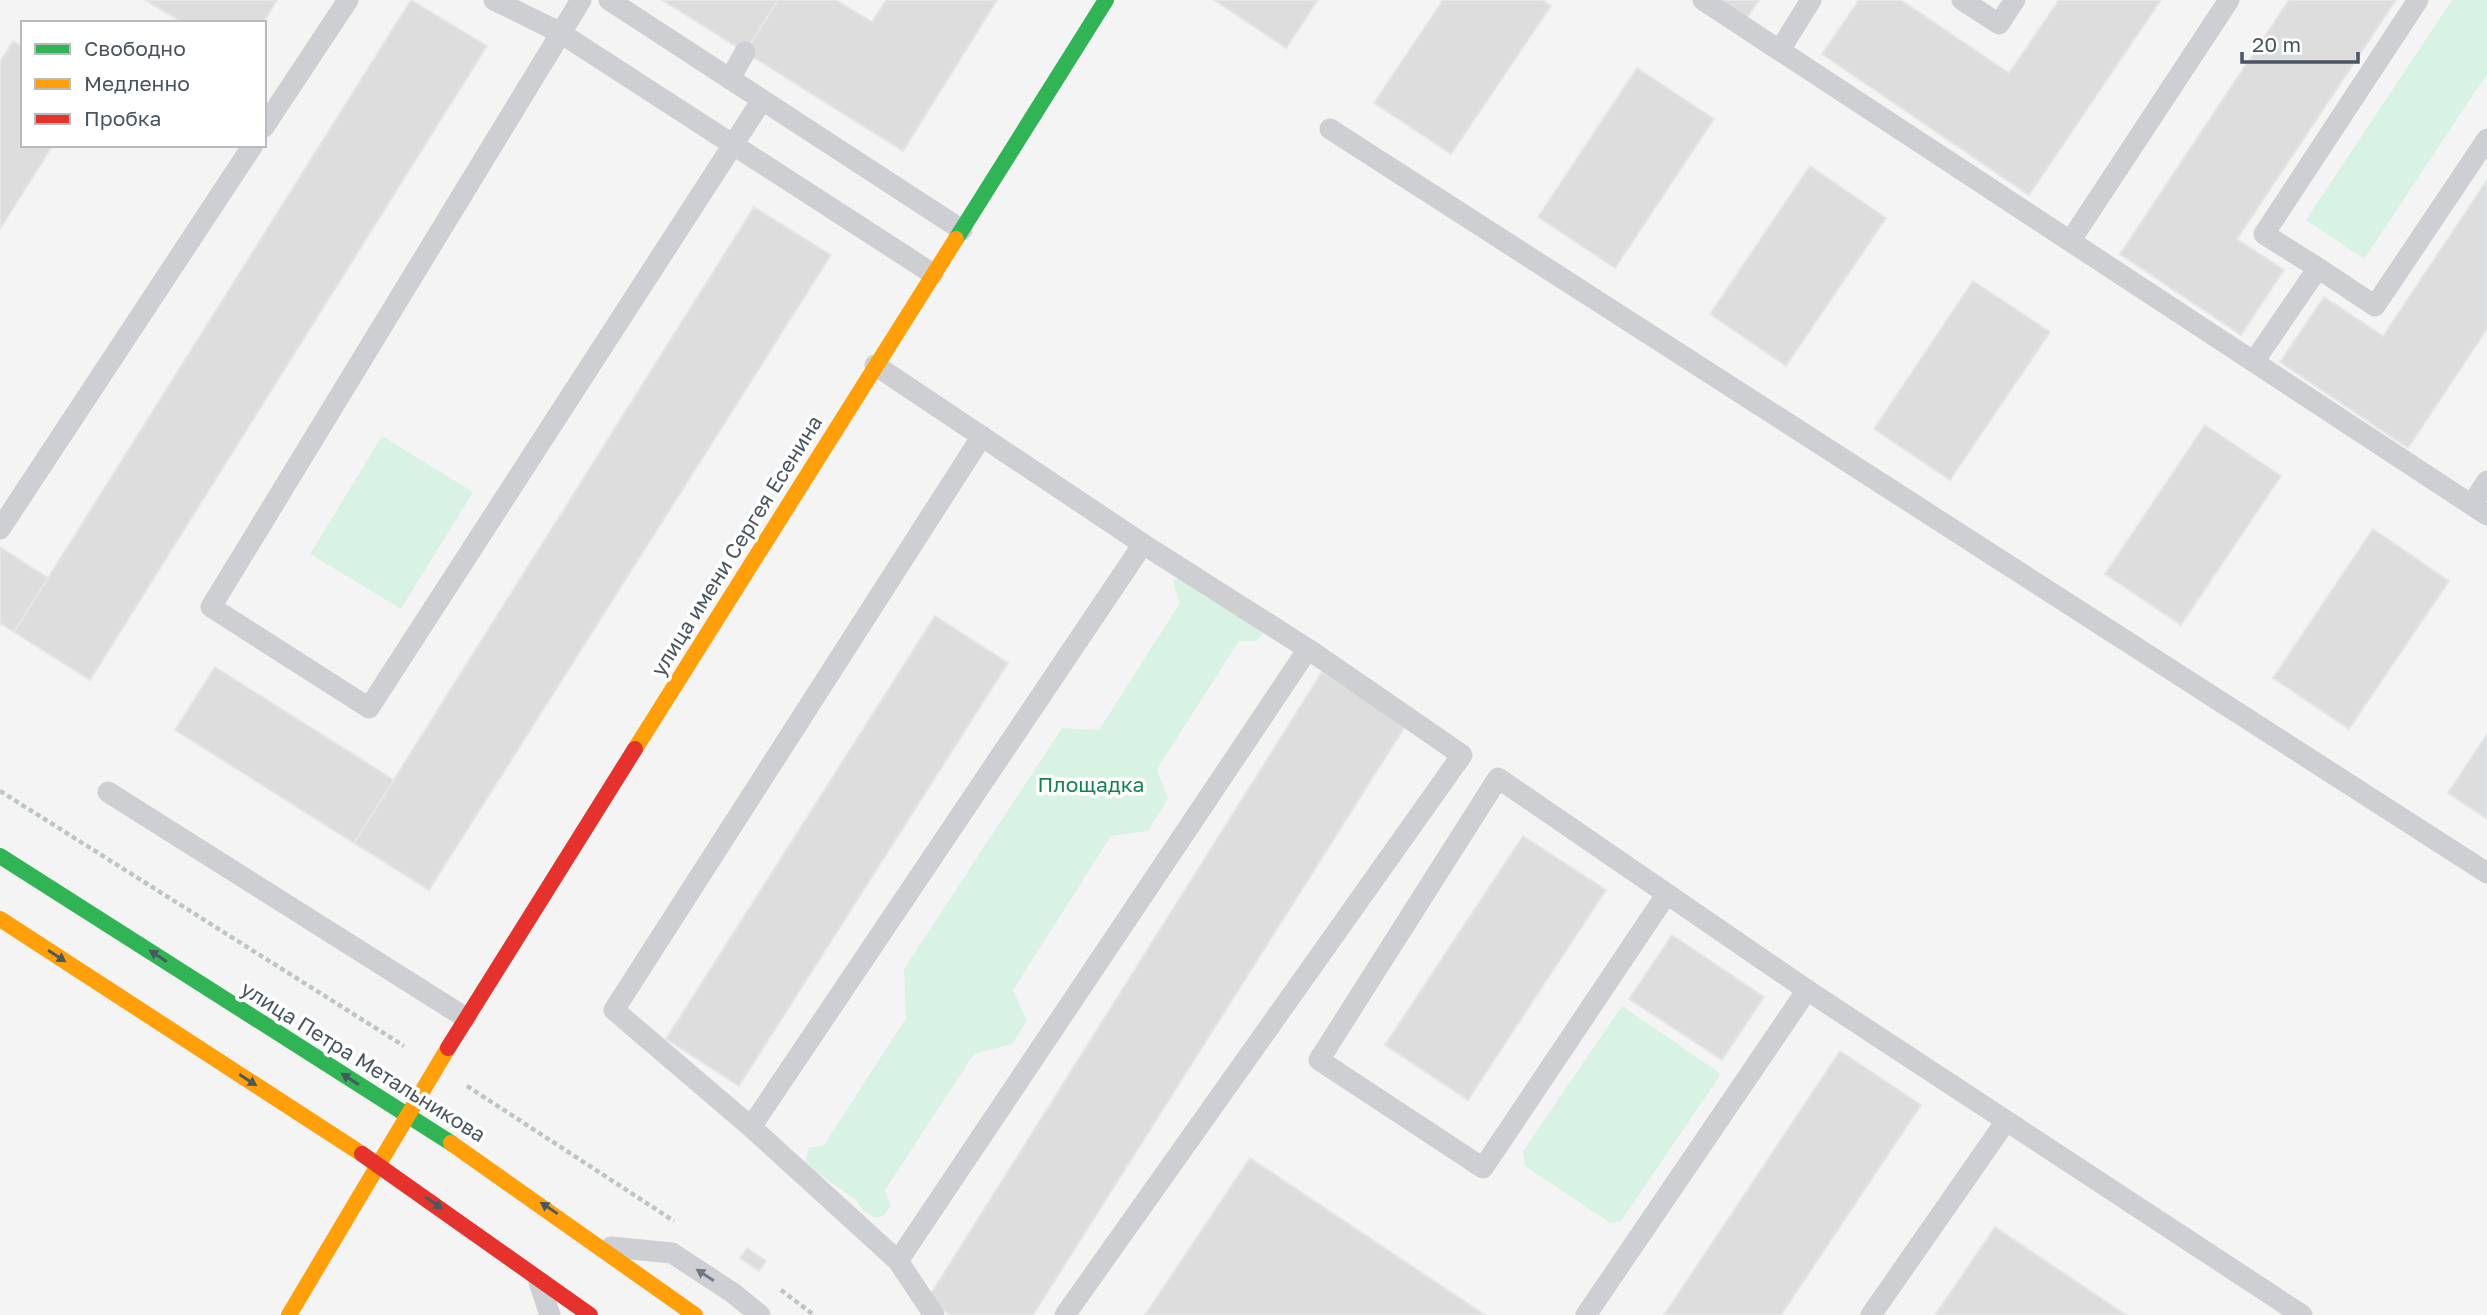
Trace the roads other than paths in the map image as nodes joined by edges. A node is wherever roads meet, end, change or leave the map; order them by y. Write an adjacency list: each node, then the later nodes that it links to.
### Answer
1 (348, 0): 17 (lane)
2 (494, 0): 12 (lane)
3 (581, 0): 12 (lane)
4 (609, 0): 15 (lane)
5 (1106, 0): 22 (street, улица имени Сергея Есенина)
6 (1703, 0): 13 (lane)
7 (1811, 0): 13 (lane)
8 (1962, 0): 9 (lane)
9 (2015, 0)
10 (2229, 0): 23 (lane)
11 (2418, 0): 24 (lane)
12 (559, 32): 20 (lane); 20 (lane)
13 (1780, 50): 23 (lane)
14 (745, 52): 15 (lane)
15 (730, 79): 16 (lane)
16 (762, 100): 20 (lane); 22 (lane)
17 (266, 125)
18 (1330, 129): 36 (lane)
19 (2487, 139): 24 (lane)
20 (734, 144): 25 (lane)
21 (252, 147): 31 (lane)
22 (962, 230): 25 (street, улица имени Сергея Есенина)
23 (2071, 240): 26 (lane)
24 (2318, 268): 26 (lane)
25 (933, 274): 27 (street, улица имени Сергея Есенина)
26 (2255, 360): 30 (lane)
27 (875, 365): 28 (lane); 40 (street, улица имени Сергея Есенина)
28 (982, 436): 32 (lane); 43 (lane)
29 (2487, 481): 30 (lane)
30 (2480, 509)
31 (0, 529)
32 (1143, 544): 33 (lane); 43 (lane)
33 (1307, 649): 46 (lane); 54 (lane)
34 (108, 792): 40 (lane)
35 (0, 856): 41 (street, улица Петра Метальникова, one-way to 35)
36 (2487, 873)
37 (1665, 895): 37 (lane); 39 (lane)
38 (0, 919): 44 (street, one-way to 44)
39 (1807, 990): 42 (lane); 55 (lane)
40 (466, 1018): 41 (street, улица имени Сергея Есенина)
41 (407, 1115): 44 (street, улица имени Сергея Есенина); 45 (street, улица Петра Метальникова, one-way to 41)
42 (2006, 1121): 56 (lane); 57 (lane)
43 (751, 1127): 46 (lane)
44 (378, 1164): 47 (street, one-way to 47); 48 (street, улица имени Сергея Есенина)
45 (605, 1247): 51 (street, улица Петра Метальникова); 52 (lane, one-way to 45)
46 (898, 1261): 53 (lane)
47 (537, 1277): 49 (lane); 50 (street)
48 (289, 1315)
49 (550, 1315)
50 (590, 1315)
51 (695, 1315)
52 (760, 1315)
53 (934, 1315)
54 (1065, 1315)
55 (1586, 1315)
56 (1871, 1315)
57 (2302, 1315)

